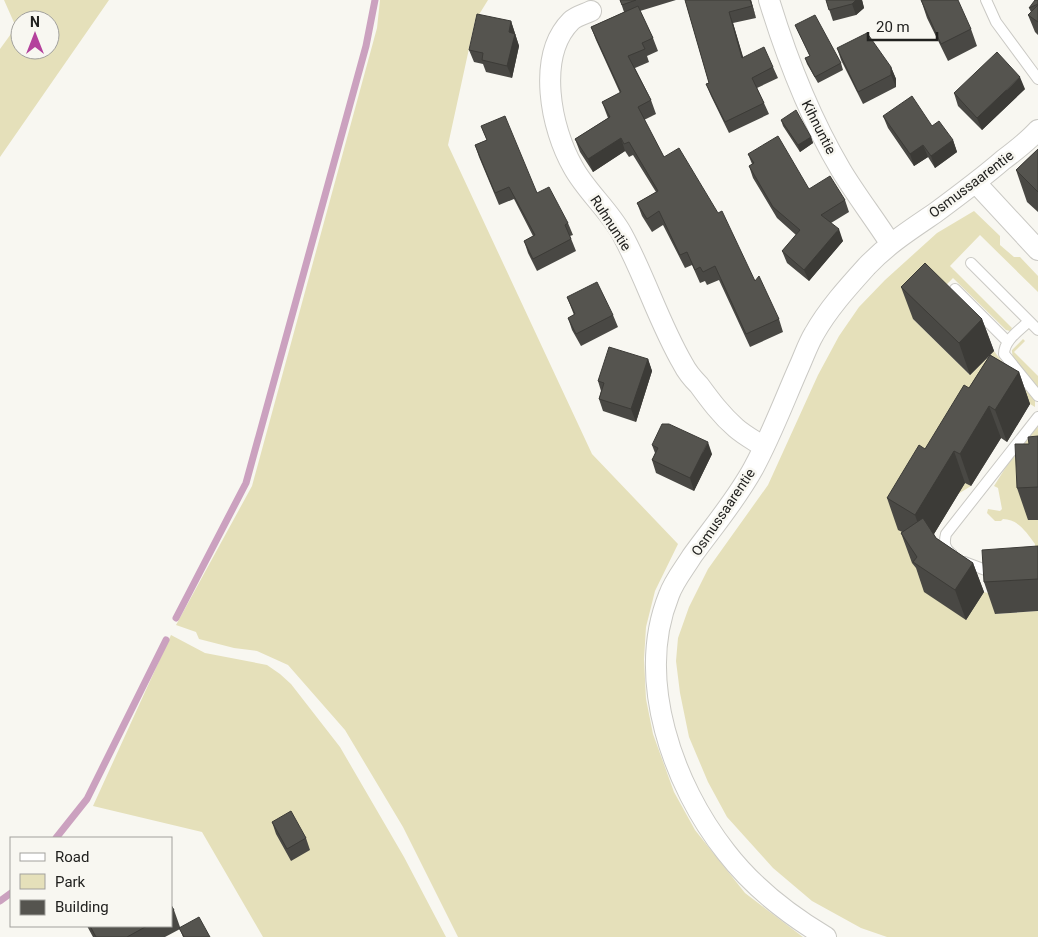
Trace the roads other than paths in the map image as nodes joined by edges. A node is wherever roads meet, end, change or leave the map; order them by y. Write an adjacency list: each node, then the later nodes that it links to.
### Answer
1 (769, 0): 7 (street, Kihnuntie)
2 (986, 0): 4 (lane)
3 (591, 11): 16 (street, Ruhnuntie)
4 (1038, 79)
5 (1038, 130): 6 (street, Osmussaarentie)
6 (976, 183): 7 (street, Osmussaarentie); 8 (street)
7 (890, 243): 16 (street, Osmussaarentie)
8 (1038, 250)
9 (971, 262): 11 (lane)
10 (955, 290): 13 (lane)
11 (1029, 321): 12 (lane); 13 (lane)
12 (1038, 330)
13 (1008, 342): 14 (lane)
14 (1038, 396)
15 (1038, 417): 17 (lane)
16 (764, 447): 18 (street, Osmussaarentie)
17 (1010, 570)
18 (826, 937)

